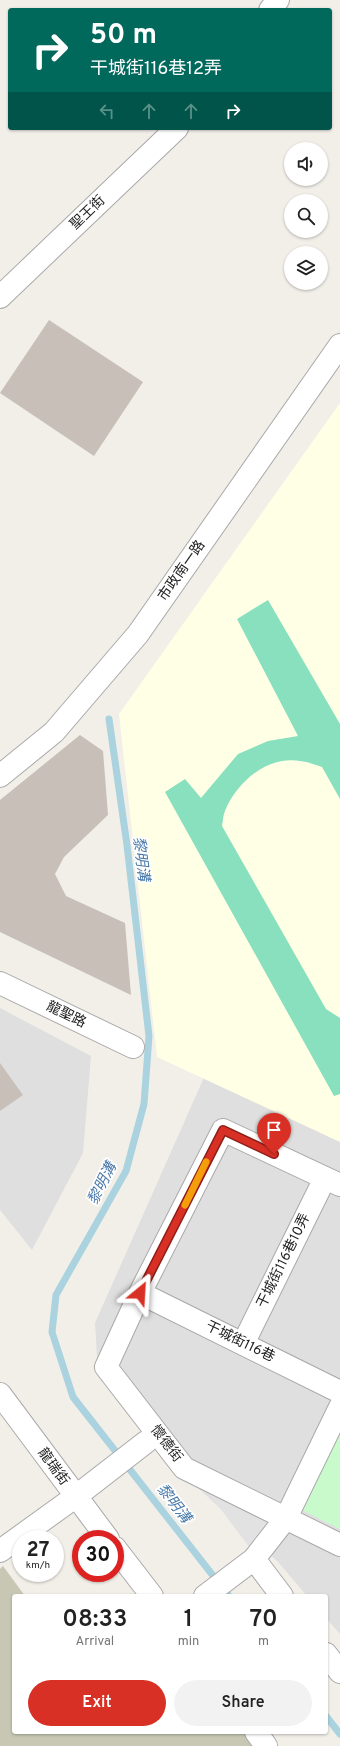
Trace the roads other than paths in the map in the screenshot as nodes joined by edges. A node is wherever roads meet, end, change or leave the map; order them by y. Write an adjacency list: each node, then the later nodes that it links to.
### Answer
1 (278, 0): 2 (street)
2 (272, 8)
3 (175, 130): 4 (street, 聖王街)
4 (0, 297)
5 (340, 345): 6 (street, 市政南一路)
6 (0, 776)
7 (0, 983): 8 (street, 龍聖路)
8 (132, 1047)
9 (333, 1181): 10 (street); 11 (street, 干城街116巷10弄)
10 (140, 1293): 11 (street, 干城街116巷); 17 (street, 懷德街)
11 (243, 1344): 12 (street, 干城街116巷)
12 (340, 1392)
13 (0, 1394): 16 (street, 龍瑞街)
14 (340, 1407): 17 (street)
15 (142, 1446): 16 (street)
16 (80, 1493): 18 (street, 龍瑞街); 20 (street)
17 (286, 1518): 19 (street, 懷德街); 22 (street)
18 (103, 1530)
19 (340, 1544)
20 (0, 1551)
21 (124, 1560): 23 (street)
22 (247, 1564): 24 (street); 25 (street)
23 (150, 1594)
24 (208, 1594)
25 (280, 1594)
26 (328, 1657): 27 (street)
27 (340, 1672)
28 (257, 1734): 29 (street)
29 (266, 1746)

